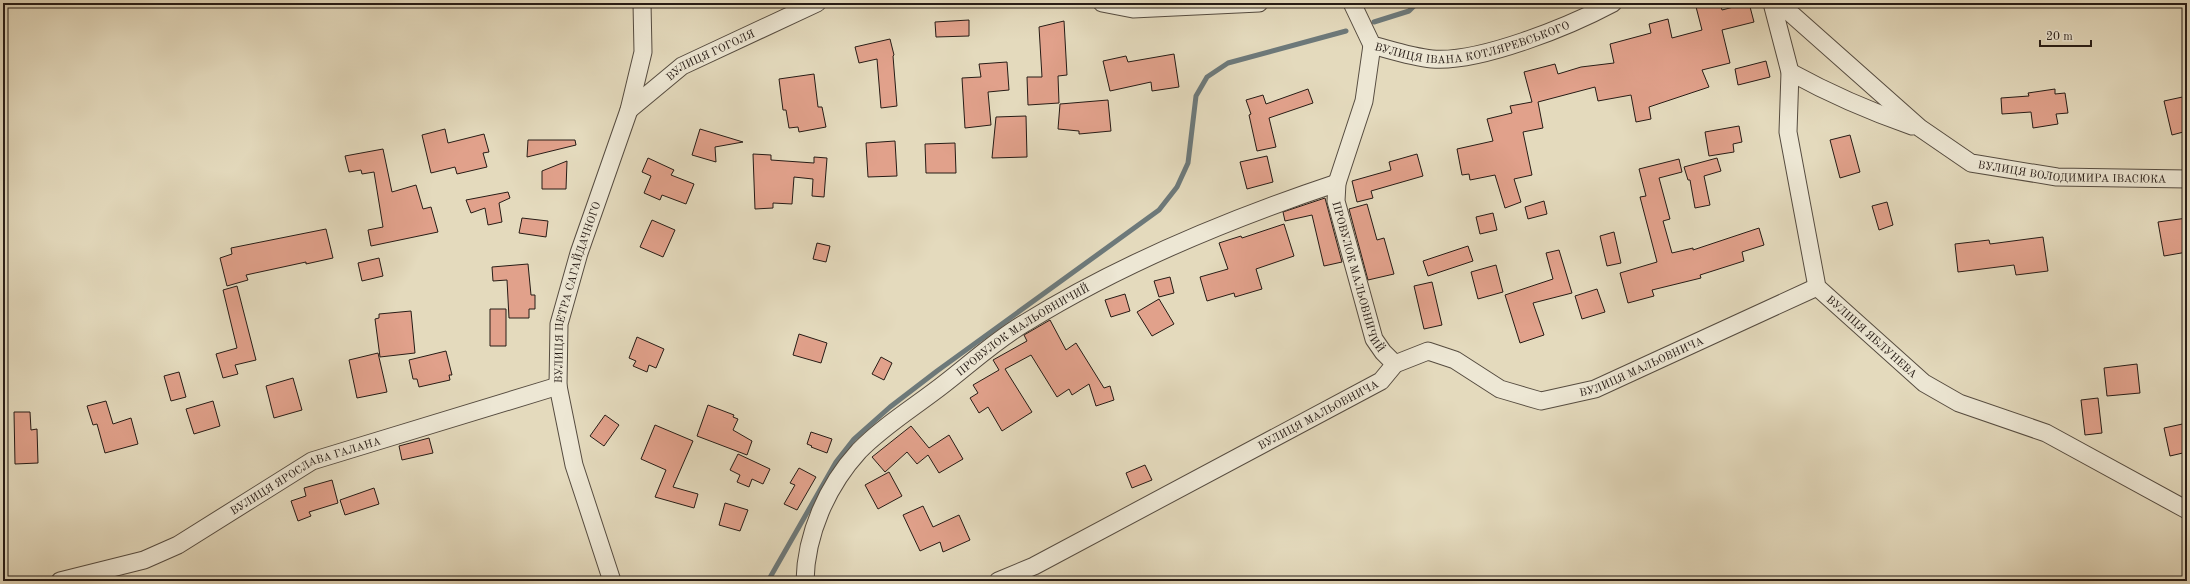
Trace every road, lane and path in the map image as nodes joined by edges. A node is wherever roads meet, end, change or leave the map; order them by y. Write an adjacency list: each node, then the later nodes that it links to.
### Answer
1 (642, 3): 13 (street, ВУЛИЦЯ ПЕТРА САГАЙДАЧНОГО)
2 (781, 3): 10 (street)
3 (817, 3): 10 (street, ВУЛИЦЯ ГОГОЛЯ)
4 (1102, 3): 5 (street)
5 (1259, 3)
6 (1352, 3): 11 (street, ВУЛИЦЯ ІВАНА КОТЛЯРЕВСЬКОГО)
7 (1613, 3): 11 (street, ВУЛИЦЯ ІВАНА КОТЛЯРЕВСЬКОГО)
8 (1772, 3): 12 (street, ВУЛИЦЯ ЯБЛУНЕВА)
9 (1779, 3): 14 (street, ВУЛИЦЯ ВОЛОДИМИРА ІВАСЮКА)
10 (798, 10): 13 (street, ВУЛИЦЯ ГОГОЛЯ)
11 (1372, 46): 16 (street, ПРОВУЛОК МАЛЬОВНИЧИЙ)
12 (1790, 72): 14 (street, ВУЛИЦЯ ВОЛОДИМИРА ІВАСЮКА); 17 (street, ВУЛИЦЯ ЯБЛУНЕВА)
13 (629, 110): 19 (street, ВУЛИЦЯ ПЕТРА САГАЙДАЧНОГО)
14 (1920, 128): 15 (street, ВУЛИЦЯ ВОЛОДИМИРА ІВАСЮКА)
15 (2187, 179)
16 (1337, 183): 18 (street, ПРОВУЛОК МАЛЬОВНИЧИЙ); 23 (street, ПРОВУЛОК МАЛЬОВНИЧИЙ)
17 (1817, 287): 18 (street, ВУЛИЦЯ МАЛЬОВНИЧА); 20 (street, ВУЛИЦЯ ЯБЛУНЕВА)
18 (1395, 364): 24 (street, ВУЛИЦЯ МАЛЬОВНИЧА)
19 (558, 386): 21 (street, ВУЛИЦЯ ЯРОСЛАВА ГАЛАНА); 22 (street, ВУЛИЦЯ ПЕТРА САГАЙДАЧНОГО)
20 (2187, 510)
21 (60, 581)
22 (612, 581)
23 (805, 581)
24 (998, 581)

